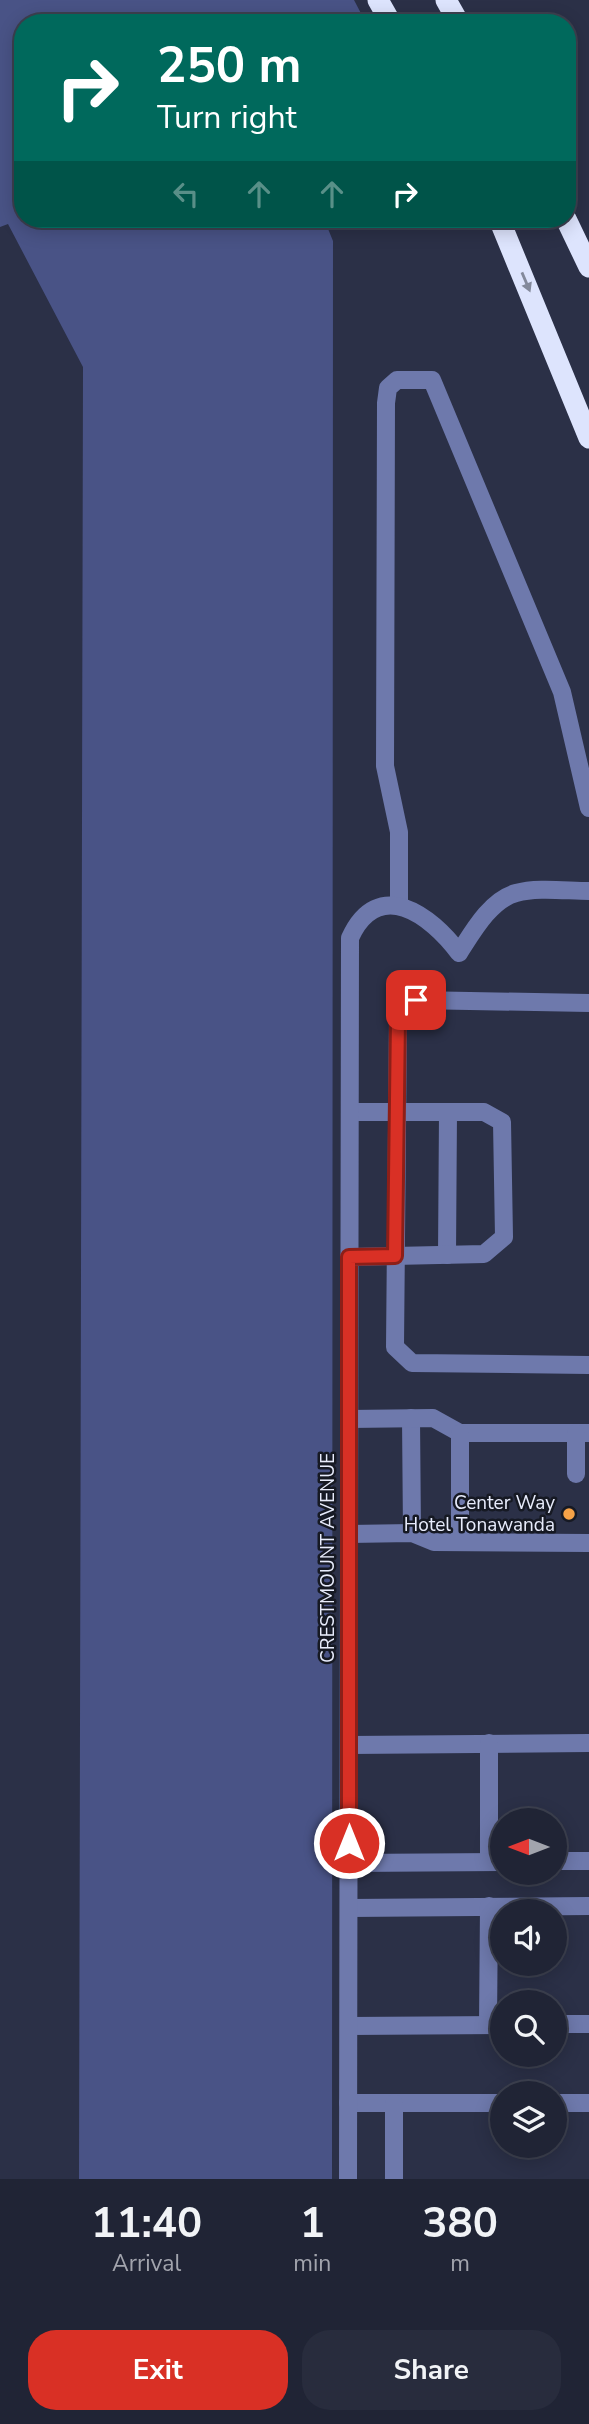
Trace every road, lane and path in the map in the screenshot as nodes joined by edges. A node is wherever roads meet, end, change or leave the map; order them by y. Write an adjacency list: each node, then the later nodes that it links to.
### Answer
1 (503, 228): 4 (highway, one-way to 4)
2 (570, 228): 3 (highway)
3 (589, 267)
4 (589, 438)
5 (589, 808): 7 (street)
6 (589, 891): 7 (street)
7 (400, 906): 9 (street, CRESTMOUNT AVENUE)
8 (589, 1003): 10 (street)
9 (350, 1112): 10 (street); 14 (street, CRESTMOUNT AVENUE)
10 (397, 1112): 11 (street); 13 (street)
11 (448, 1112): 12 (street); 12 (street)
12 (447, 1255): 13 (street)
13 (395, 1256): 14 (street); 15 (street)
14 (349, 1257): 17 (street, CRESTMOUNT AVENUE)
15 (589, 1365)
16 (411, 1418): 17 (street); 18 (street); 21 (street)
17 (349, 1419): 22 (street, CRESTMOUNT AVENUE)
18 (460, 1433): 19 (street); 23 (street)
19 (582, 1433): 20 (street)
20 (576, 1474)
21 (412, 1533): 22 (street); 23 (street)
22 (349, 1534): 27 (street, CRESTMOUNT AVENUE)
23 (460, 1542): 24 (street)
24 (589, 1544)
25 (489, 1743): 26 (street); 27 (street); 28 (street)
26 (589, 1743)
27 (349, 1745): 32 (street, CRESTMOUNT AVENUE)
28 (492, 1808)
29 (567, 1861): 30 (street)
30 (589, 1861)
31 (490, 1862): 32 (street)
32 (349, 1863): 35 (street, CRESTMOUNT AVENUE)
33 (489, 1906): 34 (street); 35 (street); 36 (street)
34 (589, 1906)
35 (349, 1908): 40 (street, CRESTMOUNT AVENUE)
36 (493, 1990)
37 (589, 2024): 39 (street)
38 (490, 2025): 40 (street)
39 (567, 2025)
40 (349, 2026): 41 (street, CRESTMOUNT AVENUE)
41 (348, 2103): 42 (street); 46 (street, CRESTMOUNT AVENUE)
42 (394, 2103): 43 (street); 47 (street)
43 (490, 2103)
44 (567, 2103): 45 (street)
45 (589, 2104)
46 (348, 2179)
47 (394, 2179)

